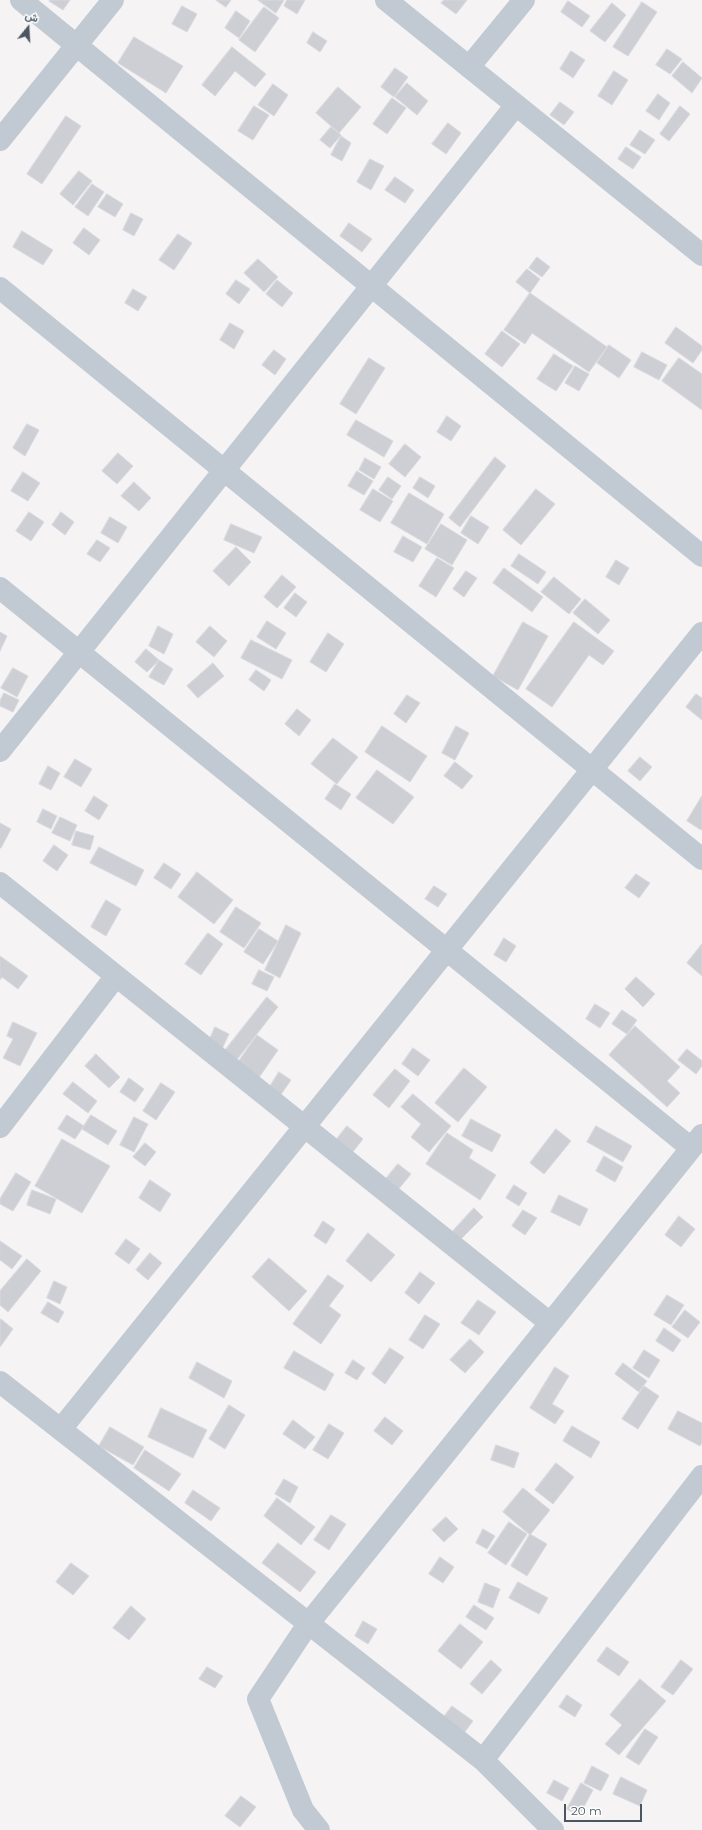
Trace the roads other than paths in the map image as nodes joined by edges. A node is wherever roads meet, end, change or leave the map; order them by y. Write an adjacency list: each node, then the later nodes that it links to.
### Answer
1 (21, 0): 5 (street)
2 (113, 0): 5 (street)
3 (386, 0): 6 (street)
4 (524, 0): 6 (street)
5 (76, 45): 8 (street); 10 (street)
6 (469, 67): 7 (street)
7 (516, 105): 9 (street); 10 (street)
8 (0, 140)
9 (702, 255)
10 (371, 286): 12 (street); 13 (street)
11 (0, 288): 12 (street)
12 (224, 470): 16 (street); 18 (street)
13 (702, 556)
14 (0, 588): 16 (street)
15 (702, 633): 18 (street)
16 (79, 652): 17 (street); 21 (street)
17 (0, 751)
18 (592, 770): 19 (street); 21 (street)
19 (702, 859)
20 (0, 883): 22 (street)
21 (447, 950): 24 (street); 25 (street)
22 (116, 976): 23 (street); 24 (street)
23 (0, 1127)
24 (304, 1127): 26 (street); 28 (street)
25 (697, 1141): 26 (street)
26 (550, 1323): 30 (street)
27 (0, 1382): 28 (street)
28 (61, 1429): 30 (street)
29 (702, 1476): 31 (street)
30 (308, 1624): 31 (street); 32 (street)
31 (483, 1760): 33 (street)
32 (319, 1830)
33 (553, 1830)

